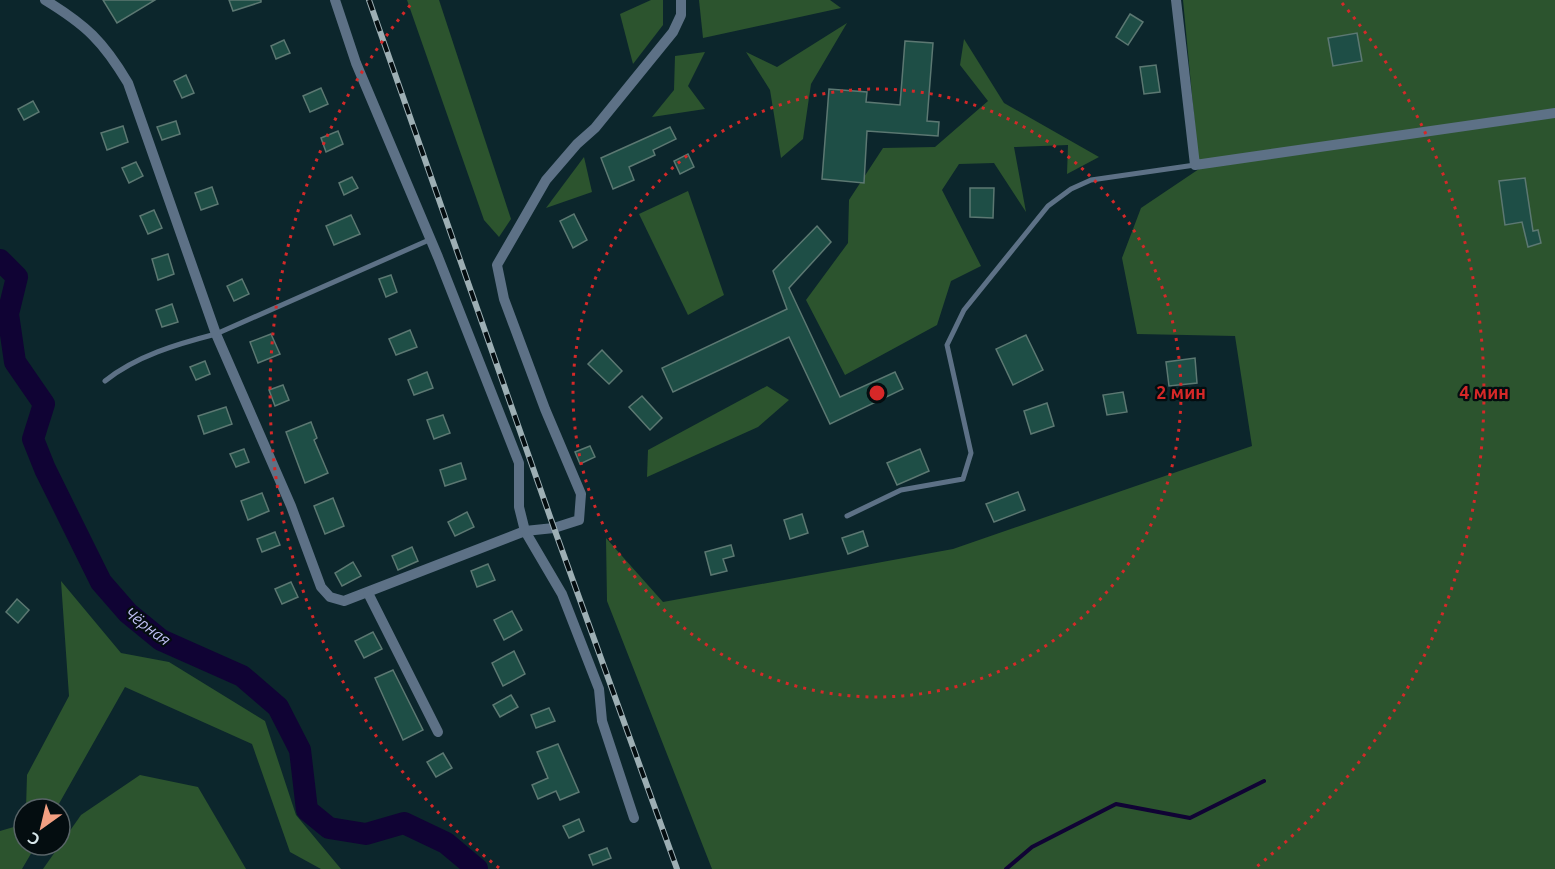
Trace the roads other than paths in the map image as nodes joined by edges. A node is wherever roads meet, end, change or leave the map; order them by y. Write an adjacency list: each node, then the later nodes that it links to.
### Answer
1 (45, 0): 8 (street)
2 (335, 0): 7 (street)
3 (681, 0): 11 (street)
4 (1176, 0): 6 (street)
5 (1555, 113): 6 (street)
6 (1195, 165): 10 (lane)
7 (429, 240): 8 (lane); 11 (street)
8 (216, 334): 9 (lane); 12 (street)
9 (105, 381)
10 (847, 516)
11 (525, 531): 12 (street); 14 (street)
12 (368, 593): 13 (street)
13 (438, 732)
14 (634, 818)

